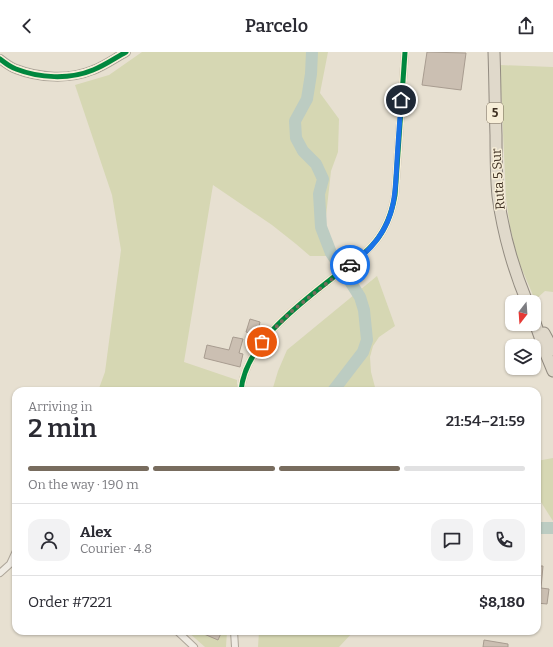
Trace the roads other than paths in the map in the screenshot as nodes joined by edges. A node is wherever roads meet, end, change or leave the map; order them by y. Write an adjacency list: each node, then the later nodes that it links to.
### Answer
1 (126, 52): 4 (street)
2 (405, 52): 10 (street)
3 (494, 52): 5 (highway, Ruta 5 Sur / 5)
4 (0, 59)
5 (524, 295)
6 (541, 328): 8 (highway)
7 (538, 331): 9 (highway)
8 (553, 350)
9 (553, 371)
10 (241, 387)
11 (12, 560): 12 (street)
12 (0, 573)
13 (181, 635): 15 (street)
14 (234, 635): 16 (street)
15 (194, 647)
16 (234, 647)

